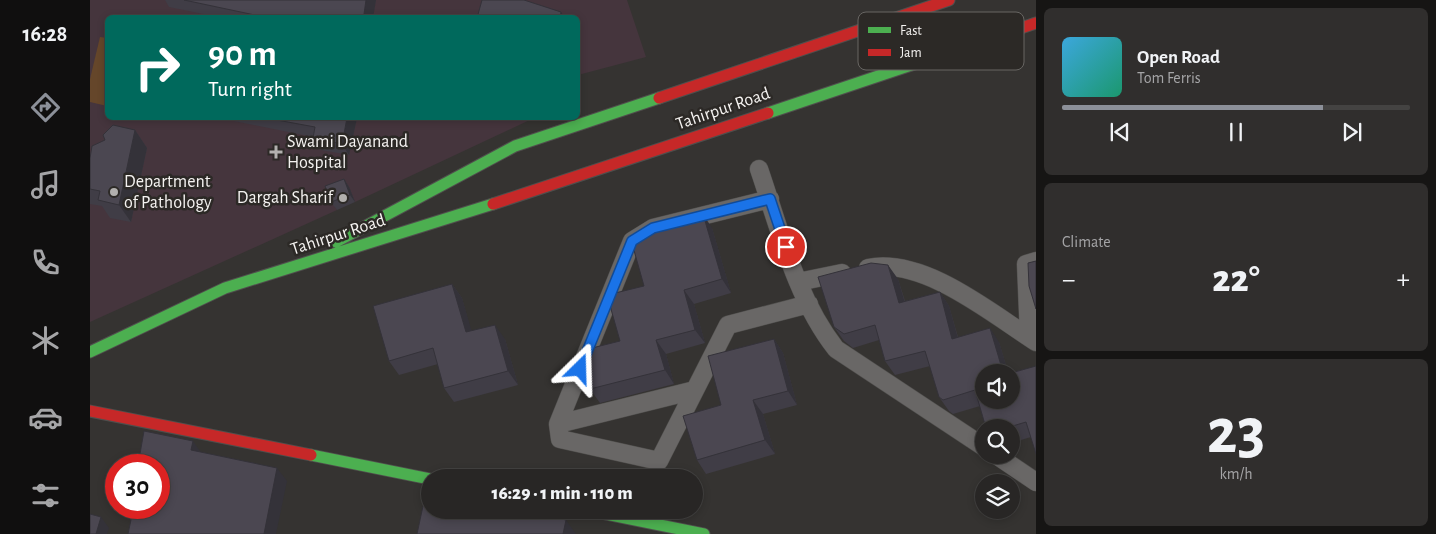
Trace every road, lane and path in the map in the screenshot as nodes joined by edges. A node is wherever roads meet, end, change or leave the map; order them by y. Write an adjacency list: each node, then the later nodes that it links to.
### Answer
1 (949, 0): 2 (main road, Tahirpur Road)
2 (913, 12)
3 (1036, 23): 4 (main road, Tahirpur Road)
4 (1024, 27)
5 (858, 31): 10 (main road, Tahirpur Road)
6 (891, 70): 10 (main road, Tahirpur Road)
7 (759, 169): 8 (street)
8 (770, 199): 11 (street); 17 (street)
9 (1036, 261): 13 (street)
10 (281, 272): 14 (main road)
11 (798, 282): 12 (street); 13 (street)
12 (809, 304): 15 (street); 18 (street)
13 (1032, 340)
14 (90, 352)
15 (695, 390): 17 (street); 17 (street)
16 (90, 411): 20 (main road)
17 (558, 424)
18 (975, 441)
19 (1009, 464): 21 (street)
20 (421, 477)
21 (1036, 482)
22 (630, 519): 23 (main road)
23 (704, 534)

